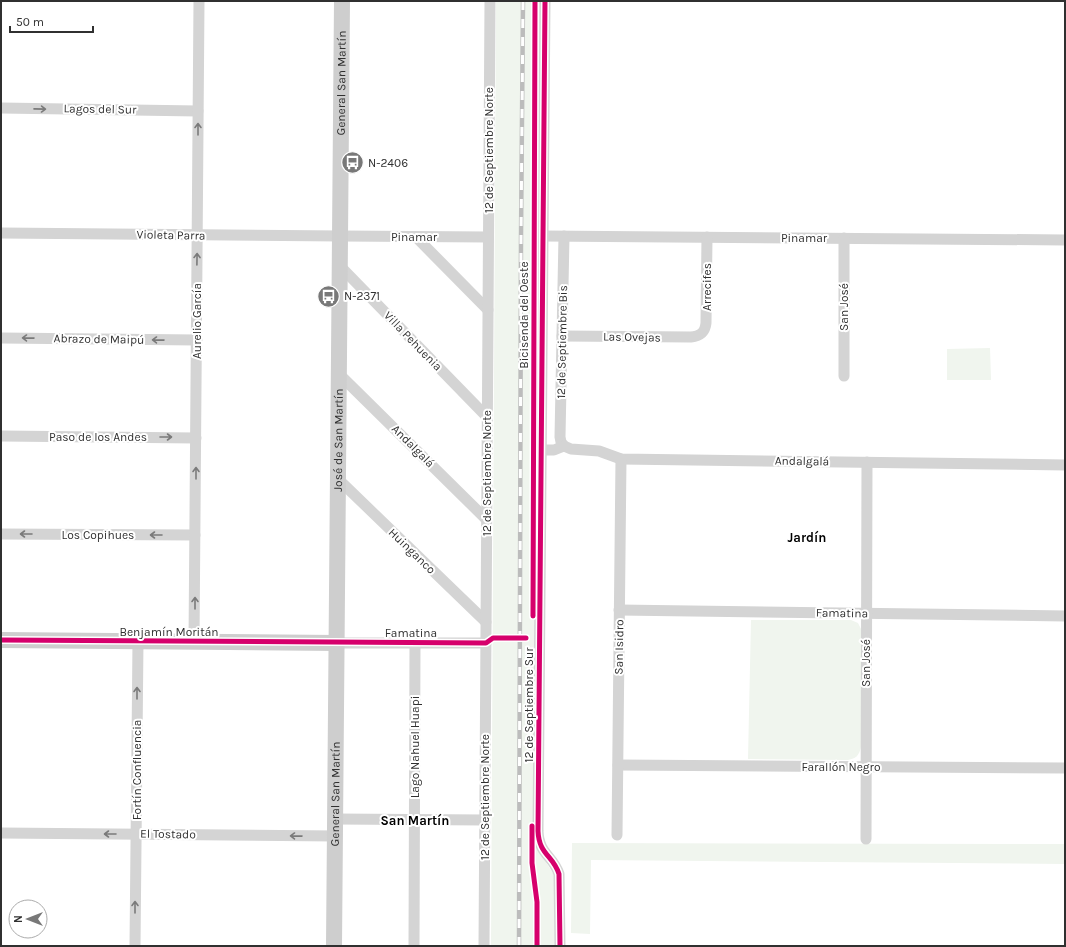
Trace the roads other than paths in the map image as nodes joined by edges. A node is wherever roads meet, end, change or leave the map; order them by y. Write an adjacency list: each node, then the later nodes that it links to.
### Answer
1 (199, 1): 6 (street, Aurelio García)
2 (342, 1): 9 (main road, General San Martín)
3 (490, 1): 13 (street, 12 de Septiembre Norte)
4 (545, 1): 10 (street, 12 de Septiembre Sur)
5 (1, 108): 6 (street, Lagos del Sur, one-way to 6)
6 (198, 111): 8 (street, Aurelio García, one-way to 6)
7 (1, 233): 8 (street, Violeta Parra)
8 (198, 235): 9 (street, Violeta Parra); 22 (street, Aurelio García, one-way to 8)
9 (340, 236): 12 (street, Pinamar); 17 (main road, José de San Martín)
10 (543, 236): 11 (street, Pinamar); 29 (street, 12 de Septiembre Sur)
11 (564, 236): 14 (street, Pinamar); 20 (street, 12 de Septiembre Bis)
12 (416, 237): 13 (street, Pinamar); 18 (street)
13 (488, 237): 18 (street, 12 de Septiembre Norte)
14 (707, 237): 15 (street, Pinamar); 19 (street, Arrecifes)
15 (844, 238): 16 (street, Pinamar); 24 (street, San José)
16 (1065, 240)
17 (340, 266): 23 (main road, José de San Martín); 25 (street, Villa Pehuenia)
18 (488, 310): 25 (street, 12 de Septiembre Norte)
19 (702, 334): 20 (street, Las Ovejas)
20 (562, 336): 28 (street, 12 de Septiembre Bis)
21 (1, 338): 22 (street, Abrazo de Maipú, one-way to 21)
22 (197, 340): 27 (street, Aurelio García)
23 (339, 374): 33 (main road, José de San Martín); 34 (street, Andalgalá)
24 (844, 376)
25 (487, 417): 34 (street, 12 de Septiembre Norte)
26 (1, 436): 27 (street, Paso de los Andes, one-way to 27)
27 (196, 438): 36 (street, Aurelio García, one-way to 27)
28 (564, 446): 29 (street, Andalgalá); 30 (street, Andalgalá)
29 (541, 450): 62 (street, 12 de Septiembre Sur)
30 (621, 459): 31 (street, Andalgalá); 37 (street, San Isidro)
31 (867, 462): 32 (street, Andalgalá); 38 (street, San José)
32 (1065, 465)
33 (338, 479): 40 (street, Huinganco); 44 (main road, José de San Martín)
34 (486, 519): 40 (street, 12 de Septiembre Norte)
35 (1, 534): 36 (street, Los Copihues, one-way to 35)
36 (195, 535): 43 (street, Aurelio García, one-way to 36)
37 (619, 610): 38 (street, Famatina); 47 (street, San Isidro)
38 (867, 614): 39 (street, Famatina); 48 (street, San José)
39 (1065, 616)
40 (486, 622): 46 (street, 12 de Septiembre Norte)
41 (1, 640): 42 (main road, Benjamín Moritán)
42 (138, 641): 43 (main road, Benjamín Moritán); 54 (street, Fortín Confluencia, one-way to 42)
43 (194, 642): 44 (main road, Benjamín Moritán)
44 (336, 643): 45 (street, Famatina); 50 (main road, General San Martín)
45 (415, 643): 46 (street, Famatina); 51 (street, Lago Nahuel Huapi)
46 (486, 643): 52 (street, 12 de Septiembre Norte)
47 (618, 765): 48 (street, Farallón Negro); 55 (street, San Isidro)
48 (866, 767): 49 (street, Farallón Negro); 57 (street, San José)
49 (1065, 768)
50 (335, 819): 51 (street); 56 (main road, General San Martín)
51 (414, 820): 52 (street); 60 (street, Lago Nahuel Huapi)
52 (485, 820): 61 (street, 12 de Septiembre Norte)
53 (1, 833): 54 (street, El Tostado, one-way to 53)
54 (136, 834): 56 (street, El Tostado, one-way to 54); 58 (street, Fortín Confluencia, one-way to 54)
55 (617, 835)
56 (335, 836): 59 (main road, General San Martín)
57 (866, 839)
58 (135, 946)
59 (334, 946)
60 (414, 946)
61 (484, 946)
62 (560, 946)

